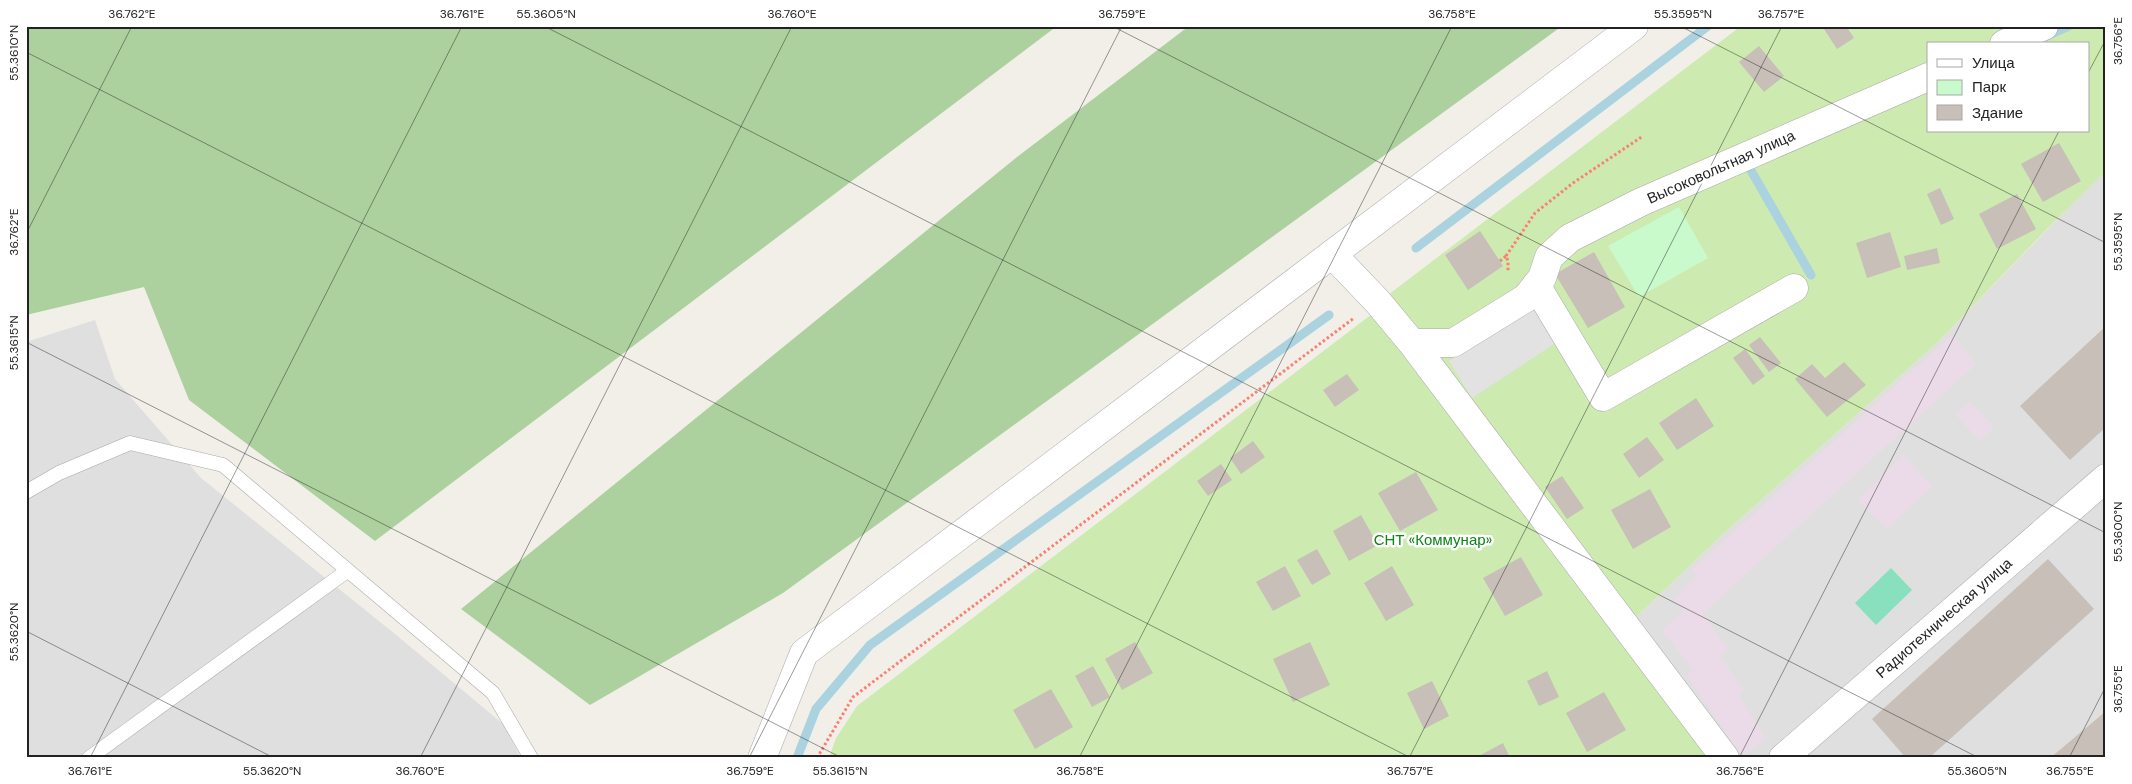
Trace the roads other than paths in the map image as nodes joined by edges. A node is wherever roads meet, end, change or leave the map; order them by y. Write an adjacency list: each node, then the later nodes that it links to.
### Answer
1 (1634, 26): 5 (street)
2 (2044, 26): 3 (street)
3 (2008, 42)
4 (1927, 77): 6 (street, Высоковольтная улица)
5 (1332, 254): 8 (street); 14 (street)
6 (1536, 285): 7 (street); 8 (street, Высоковольтная улица)
7 (1794, 288)
8 (1412, 343): 15 (street)
9 (2106, 478): 16 (street, Радиотехническая улица)
10 (26, 492): 11 (lane)
11 (347, 570): 12 (lane); 13 (lane)
12 (89, 758)
13 (531, 758)
14 (762, 758)
15 (1725, 758)
16 (1783, 758)

